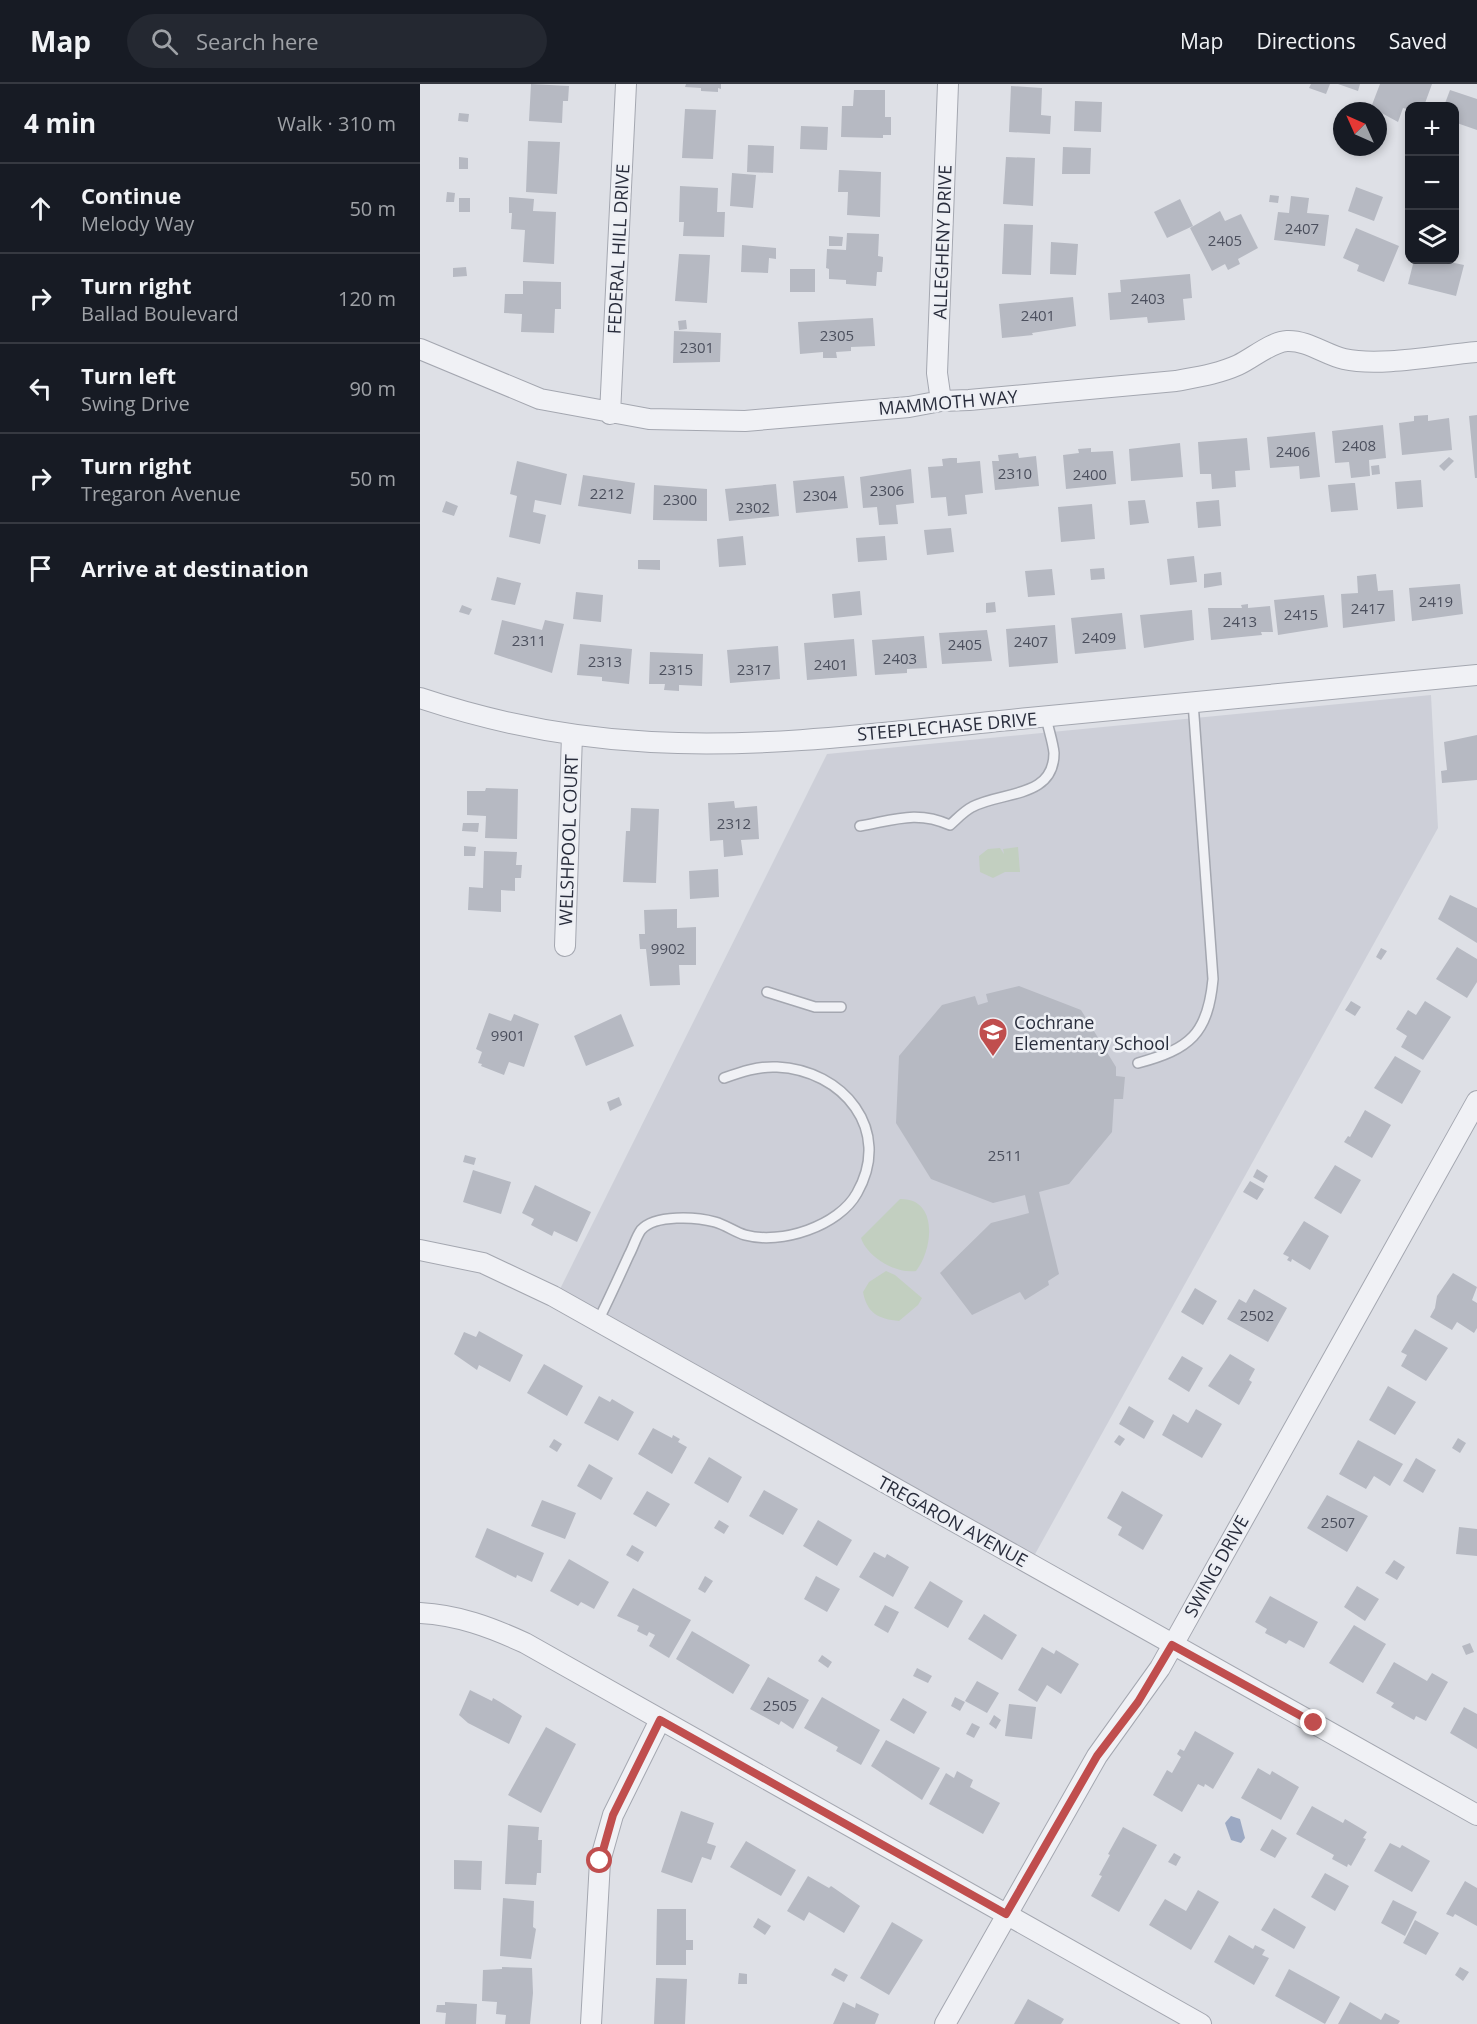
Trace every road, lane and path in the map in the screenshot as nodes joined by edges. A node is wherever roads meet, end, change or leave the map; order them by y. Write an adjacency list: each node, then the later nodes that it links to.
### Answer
1 (626, 84): 6 (street, FEDERAL HILL DRIVE)
2 (948, 84): 5 (street, ALLEGHENY DRIVE)
3 (420, 349): 6 (street, MAMMOTH WAY)
4 (1477, 352): 5 (street, MAMMOTH WAY)
5 (941, 401): 6 (street, MAMMOTH WAY)
6 (610, 414)
7 (1477, 675): 9 (street, STEEPLECHASE DRIVE)
8 (420, 698): 11 (street, STEEPLECHASE DRIVE)
9 (1193, 702): 10 (street, STEEPLECHASE DRIVE); 16 (lane)
10 (1046, 717): 11 (street, STEEPLECHASE DRIVE); 12 (lane)
11 (572, 735): 13 (street, WELSHPOOL COURT)
12 (860, 825)
13 (565, 946)
14 (767, 992): 15 (lane)
15 (841, 1007)
16 (1138, 1063)
17 (724, 1078): 20 (lane)
18 (1477, 1101): 22 (street, SWING DRIVE)
19 (420, 1250): 20 (street, TREGARON AVENUE)
20 (598, 1321): 22 (street, TREGARON AVENUE)
21 (420, 1613): 23 (street)
22 (1172, 1645): 24 (street, TREGARON AVENUE); 25 (street, SWING DRIVE)
23 (660, 1720): 25 (street); 26 (street)
24 (1477, 1815)
25 (1006, 1914): 27 (street, SWING DRIVE); 28 (street)
26 (591, 2024)
27 (945, 2024)
28 (1202, 2024)

